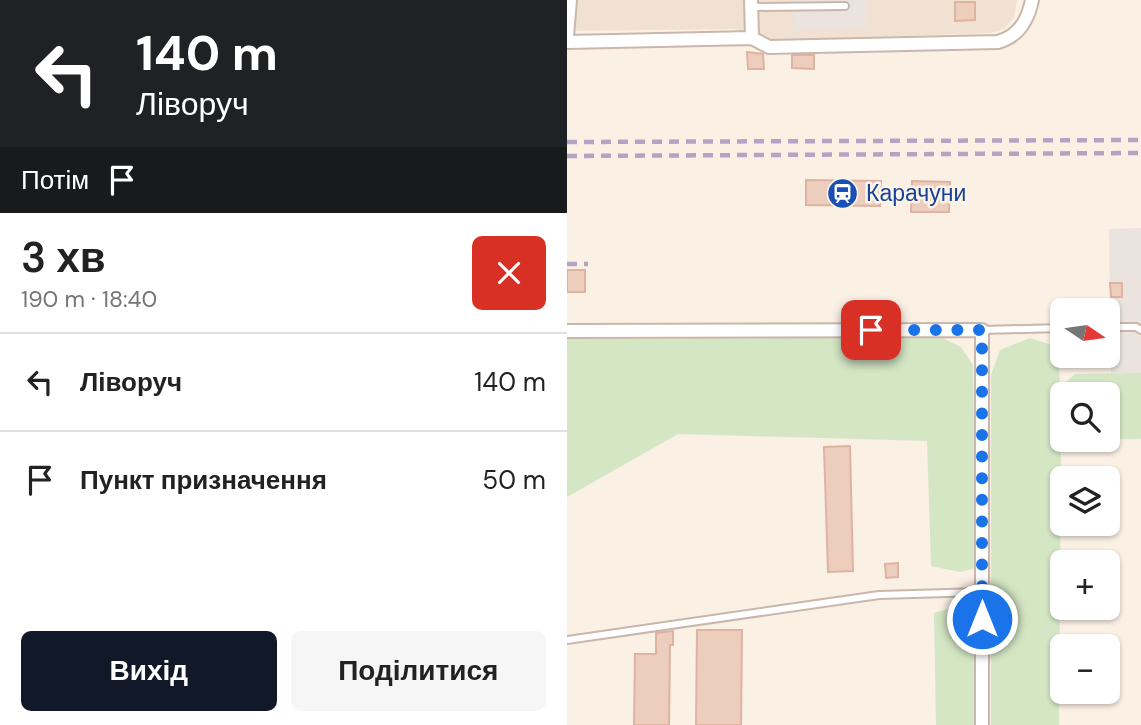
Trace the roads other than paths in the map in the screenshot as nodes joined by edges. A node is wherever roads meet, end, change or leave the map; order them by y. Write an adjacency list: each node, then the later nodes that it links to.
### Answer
1 (570, 0): 5 (street)
2 (1032, 0): 6 (street)
3 (751, 4): 4 (lane); 6 (street)
4 (845, 6)
5 (567, 36)
6 (753, 38): 7 (street)
7 (567, 42)
8 (1120, 327): 11 (lane)
9 (1050, 328): 10 (lane)
10 (982, 330): 12 (street); 13 (street)
11 (1141, 330)
12 (567, 331)
13 (982, 592): 14 (lane); 15 (street)
14 (567, 640)
15 (982, 725)

